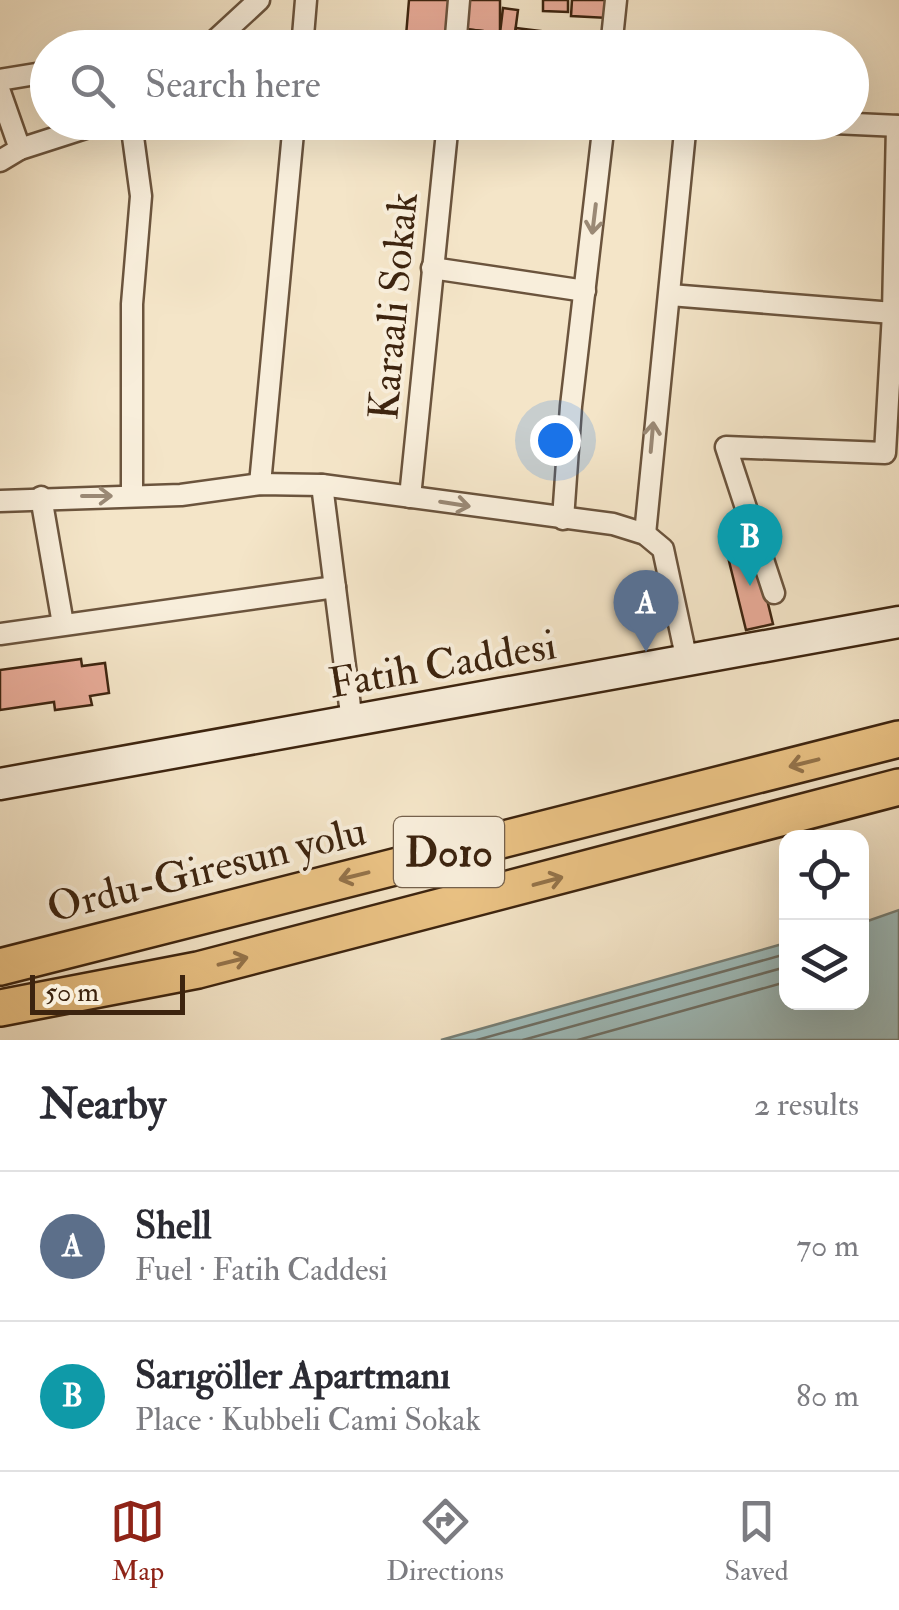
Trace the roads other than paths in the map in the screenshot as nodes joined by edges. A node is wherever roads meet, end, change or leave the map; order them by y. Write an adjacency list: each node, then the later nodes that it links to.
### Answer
1 (258, 0): 5 (street)
2 (306, 0): 6 (street)
3 (459, 0): 7 (street)
4 (616, 0): 8 (street)
5 (226, 30)
6 (304, 30)
7 (456, 30)
8 (613, 30)
9 (30, 75): 10 (street)
10 (0, 80)
11 (0, 92): 20 (street)
12 (869, 125): 13 (street)
13 (898, 126): 25 (street)
14 (50, 140): 20 (street)
15 (133, 140): 28 (street)
16 (292, 140): 26 (street)
17 (446, 140): 22 (street, Karaali Sokak)
18 (602, 140): 23 (street, one-way to 23)
19 (684, 140): 24 (street)
20 (20, 150): 21 (street)
21 (0, 161)
22 (432, 268): 23 (street); 30 (street, Karaali Sokak)
23 (585, 291): 32 (street)
24 (670, 295): 25 (street); 33 (street, one-way to 24)
25 (896, 313): 35 (street)
26 (260, 484): 27 (street); 28 (street)
27 (322, 485): 30 (street); 34 (street)
28 (132, 496): 29 (street, one-way to 28)
29 (41, 497): 31 (street); 37 (street)
30 (410, 497): 32 (street, one-way to 32)
31 (0, 501)
32 (563, 519): 33 (street)
33 (644, 534): 39 (street)
34 (335, 587): 37 (street); 40 (street)
35 (774, 593)
36 (899, 622): 39 (main road, Fatih Caddesi)
37 (64, 624): 38 (street)
38 (0, 634)
39 (687, 661): 40 (main road, Fatih Caddesi)
40 (352, 722): 42 (main road, Fatih Caddesi)
41 (899, 739): 44 (highway, Ordu-Giresun yolu / D010, one-way to 44)
42 (0, 784)
43 (899, 786): 45 (highway, D010, one-way to 43)
44 (0, 967)
45 (0, 1008)

